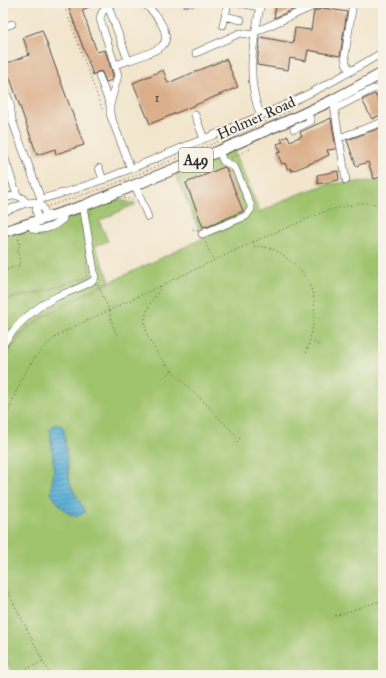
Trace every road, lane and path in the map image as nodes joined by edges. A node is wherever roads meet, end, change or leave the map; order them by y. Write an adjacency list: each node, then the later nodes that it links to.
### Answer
1 (63, 3): 29 (path)
2 (144, 3): 19 (street)
3 (186, 3): 4 (street)
4 (191, 3)
5 (228, 3): 11 (street)
6 (239, 3): 10 (street)
7 (324, 3): 16 (street)
8 (353, 3): 21 (street)
9 (110, 4): 19 (street); 20 (street)
10 (260, 5): 16 (street)
11 (225, 16): 12 (street); 14 (street)
12 (242, 20)
13 (12, 24): 15 (street)
14 (223, 25)
15 (3, 27)
16 (255, 33): 18 (street); 31 (street)
17 (383, 52): 21 (street)
18 (196, 53)
19 (128, 60): 20 (street)
20 (115, 65): 27 (street)
21 (350, 72): 31 (street)
22 (383, 73): 26 (highway, Holmer Road / A49)
23 (99, 76): 27 (street)
24 (3, 85): 48 (street)
25 (383, 89): 26 (street)
26 (334, 103): 28 (highway, Holmer Road / A49); 34 (street)
27 (110, 106): 41 (street)
28 (307, 112): 33 (street); 37 (highway, Holmer Road / A49)
29 (105, 116)
30 (195, 116): 35 (street)
31 (261, 116): 35 (street)
32 (383, 122): 34 (street)
33 (294, 129)
34 (339, 138): 43 (street)
35 (204, 139): 41 (street)
36 (252, 148): 39 (path)
37 (219, 151): 39 (street); 44 (highway, Holmer Road / A49)
38 (3, 156): 45 (street)
39 (227, 163): 60 (street)
40 (99, 168): 42 (street)
41 (131, 169): 42 (street)
42 (103, 180): 48 (street)
43 (346, 180)
44 (135, 185): 49 (street); 52 (highway, Holmer Road / A49)
45 (16, 196): 47 (street); 50 (street)
46 (122, 198): 49 (path)
47 (3, 199)
48 (39, 200): 50 (street); 56 (street)
49 (142, 201): 55 (street)
50 (26, 203): 53 (street)
51 (383, 204): 61 (path)
52 (83, 206): 54 (highway, Holmer Road / A49); 64 (street)
53 (3, 212)
54 (63, 213): 56 (highway, Holmer Road / A49); 56 (street)
55 (148, 218)
56 (38, 221): 57 (highway, Holmer Road / A49)
57 (16, 228): 59 (highway, Holmer Road / A49); 63 (path)
58 (193, 229): 60 (path)
59 (3, 232)
60 (202, 234): 62 (path)
61 (253, 242): 62 (path); 70 (path)
62 (213, 261): 65 (path)
63 (3, 271)
64 (95, 277): 66 (path); 71 (street)
65 (161, 286): 66 (path); 68 (path)
66 (109, 310): 69 (path); 76 (path)
67 (142, 325): 68 (path)
68 (146, 325): 74 (path)
69 (118, 336)
70 (309, 341): 72 (path); 73 (path)
71 (3, 344)
72 (319, 346)
73 (306, 354)
74 (172, 371): 75 (path); 77 (path)
75 (167, 375)
76 (3, 426)
77 (234, 444)
78 (3, 582): 81 (path)
79 (383, 600): 80 (path)
80 (336, 616)
81 (43, 661): 82 (path); 83 (path)
82 (16, 674)
83 (50, 675)

